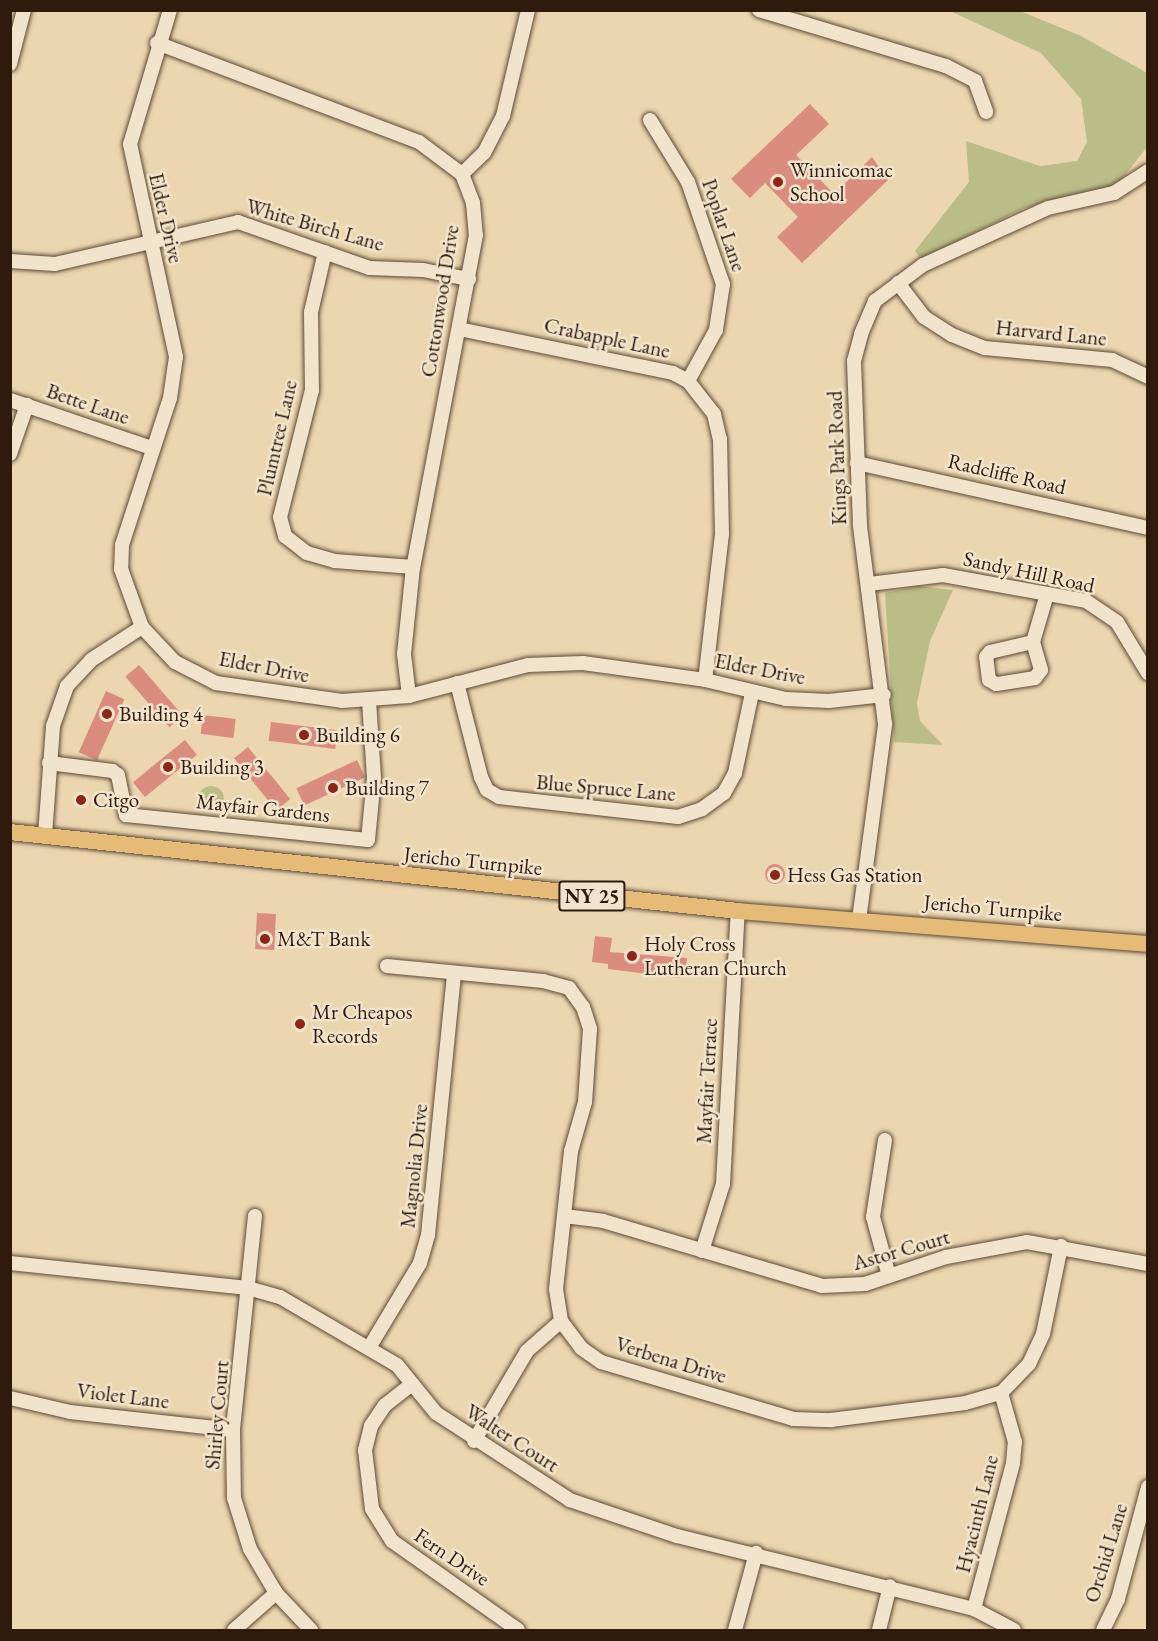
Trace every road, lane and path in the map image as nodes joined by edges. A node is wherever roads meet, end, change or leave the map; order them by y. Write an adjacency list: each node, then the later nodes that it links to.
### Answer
1 (24, 10): 6 (street)
2 (170, 10): 5 (street, Elder Drive)
3 (528, 10): 10 (street)
4 (759, 10): 7 (street)
5 (157, 43): 10 (street); 11 (street, Elder Drive)
6 (10, 64)
7 (986, 112)
8 (650, 120): 18 (street, Poplar Lane)
9 (1148, 171): 15 (street, Kings Park Road)
10 (462, 174): 14 (street, Cottonwood Drive)
11 (148, 239): 12 (street, White Birch Lane); 13 (street, White Birch Lane); 21 (street, Elder Drive)
12 (325, 252): 14 (street, White Birch Lane); 25 (street, Plumtree Lane)
13 (10, 261)
14 (469, 279): 16 (street, Cottonwood Drive)
15 (898, 283): 17 (street, Harvard Lane); 23 (street, Kings Park Road)
16 (459, 329): 18 (street, Crabapple Lane); 25 (street, Cottonwood Drive)
17 (1148, 376)
18 (688, 381): 31 (street, Crabapple Lane)
19 (10, 400): 20 (street, Bette Lane)
20 (27, 405): 21 (street, Bette Lane); 22 (street)
21 (152, 448): 28 (street, Elder Drive)
22 (10, 454)
23 (857, 463): 24 (street, Radcliffe Road); 26 (street, Kings Park Road)
24 (1148, 528)
25 (413, 567): 35 (street, Cottonwood Drive)
26 (869, 584): 27 (street, Sandy Hill Road); 34 (street, Kings Park Road)
27 (1047, 594): 29 (street); 30 (street, Sandy Hill Road)
28 (142, 627): 36 (street, Elder Drive); 37 (street)
29 (1033, 642)
30 (1148, 673)
31 (705, 680): 32 (street, Elder Drive); 33 (street, Elder Drive)
32 (458, 683): 33 (street, Blue Spruce Lane); 35 (street, Elder Drive)
33 (752, 693): 34 (street, Elder Drive)
34 (884, 695): 41 (street, Kings Park Road)
35 (409, 696): 36 (street, Elder Drive)
36 (369, 701): 37 (street, Mayfair Gardens)
37 (49, 763): 39 (street)
38 (10, 832): 39 (main road, Jericho Turnpike / NY 25)
39 (45, 835): 40 (main road, Jericho Turnpike / NY 25)
40 (738, 911): 41 (main road, Jericho Turnpike / NY 25); 49 (street, Mayfair Terrace)
41 (859, 920): 42 (main road, Jericho Turnpike / NY 25)
42 (1148, 944)
43 (387, 966): 44 (street, Verbena Drive)
44 (454, 973): 47 (street, Verbena Drive); 55 (street, Magnolia Drive)
45 (885, 1140): 52 (street)
46 (255, 1216): 53 (street, Shirley Court)
47 (564, 1216): 49 (street, Astor Court); 54 (street, Verbena Drive)
48 (1061, 1246): 51 (street, Astor Court); 52 (street, Astor Court); 57 (street)
49 (702, 1251): 52 (street, Astor Court)
50 (10, 1263): 53 (street, Walter Court)
51 (1148, 1264)
52 (889, 1276)
53 (248, 1288): 55 (street, Walter Court); 59 (street, Shirley Court)
54 (561, 1321): 57 (street, Verbena Drive); 60 (street)
55 (369, 1348): 56 (street, Walter Court)
56 (412, 1384): 60 (street, Walter Court); 68 (street, Fern Drive)
57 (1001, 1393): 65 (street, Hyacinth Lane)
58 (10, 1398): 59 (street, Violet Lane)
59 (233, 1430): 64 (street, Shirley Court)
60 (474, 1441): 62 (street, Walter Court)
61 (1148, 1487): 72 (street, Orchid Lane)
62 (756, 1553): 63 (street, Walter Court); 69 (street)
63 (890, 1586): 65 (street, Walter Court); 70 (street)
64 (276, 1593): 66 (street); 67 (street, Shirley Court)
65 (974, 1609): 71 (street, Walter Court)
66 (234, 1630)
67 (310, 1630)
68 (518, 1630)
69 (735, 1630)
70 (879, 1630)
71 (1014, 1630)
72 (1103, 1630)

